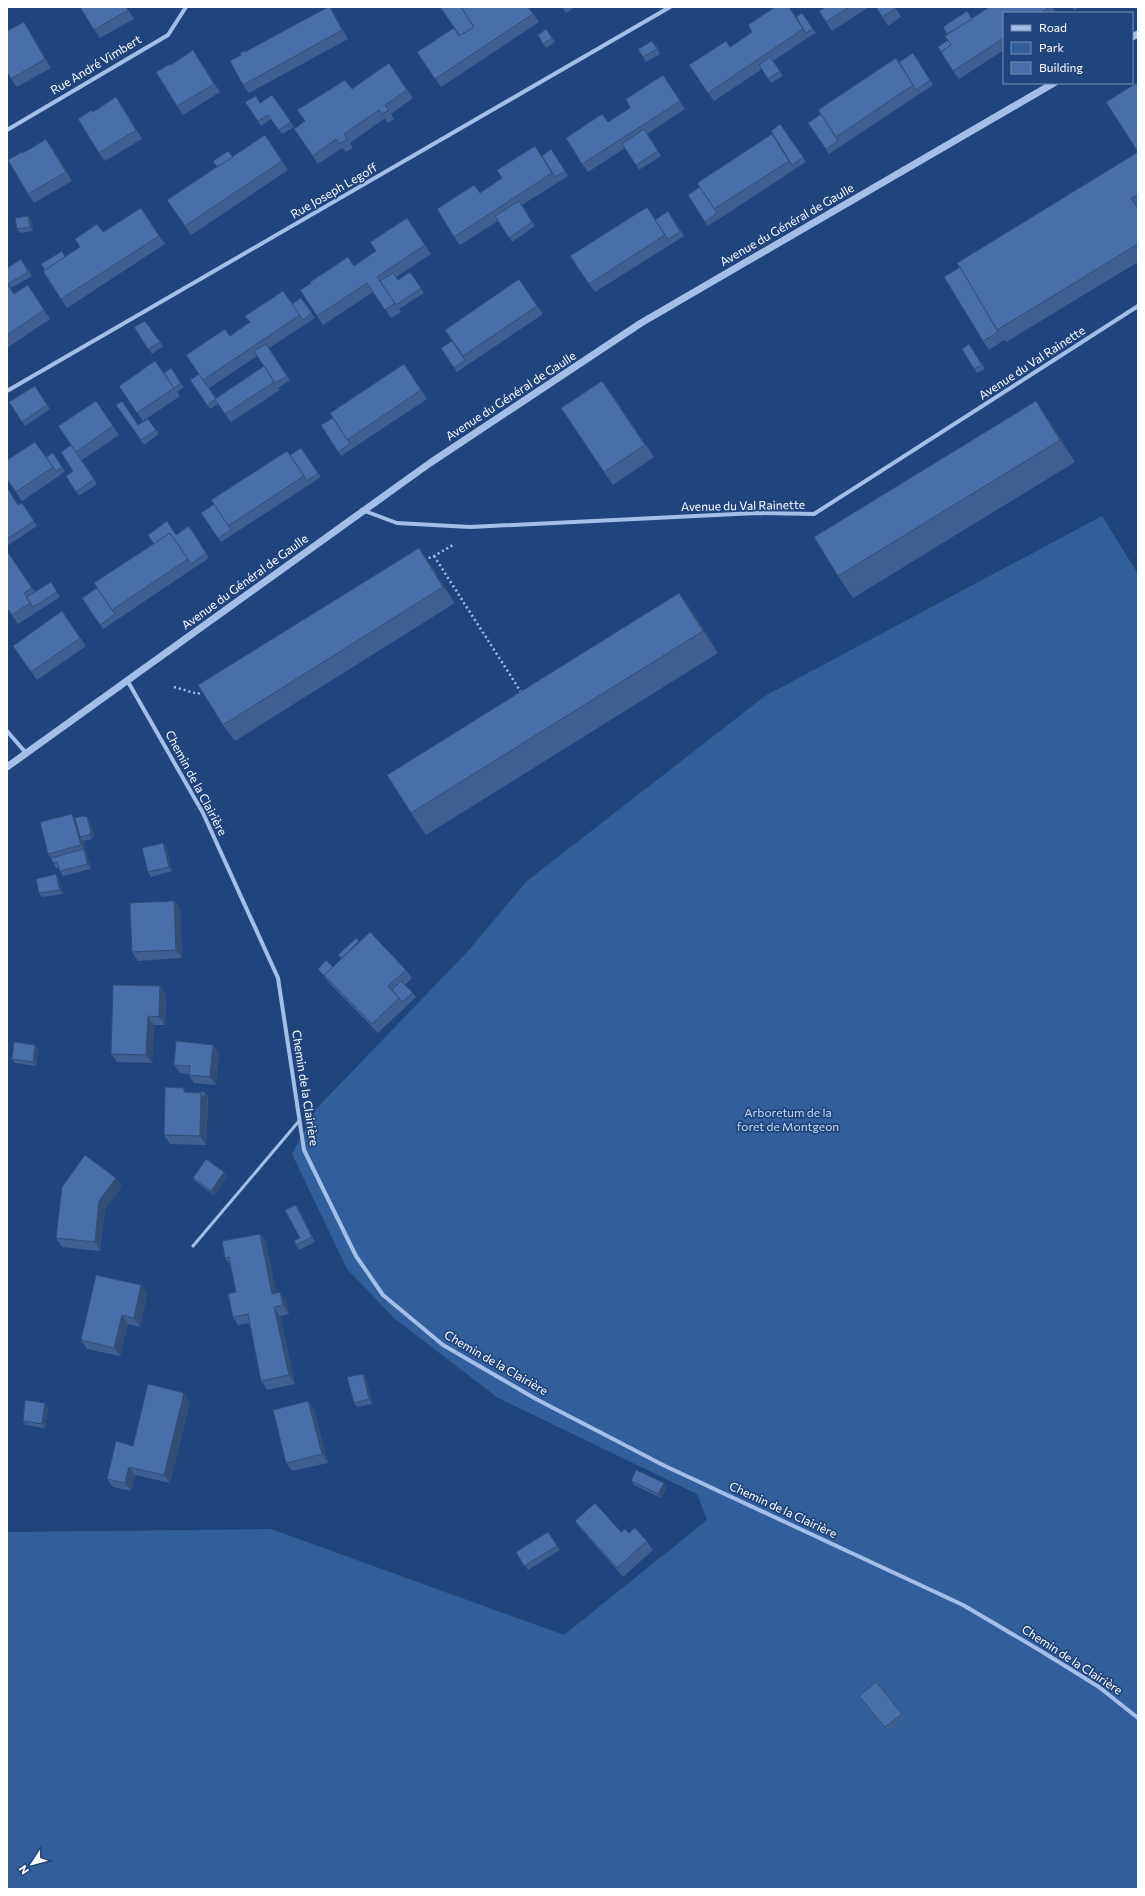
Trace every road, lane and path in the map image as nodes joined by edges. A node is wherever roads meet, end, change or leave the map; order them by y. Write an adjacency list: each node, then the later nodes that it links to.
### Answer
1 (186, 7): 4 (street, Rue André Vimbert)
2 (670, 7): 6 (street, Rue Joseph Legoff)
3 (1052, 84): 7 (street, Avenue du Général de Gaulle)
4 (7, 130)
5 (1138, 306): 8 (street, Avenue du Val Rainette)
6 (7, 391)
7 (362, 510): 8 (street, Avenue du Val Rainette); 11 (street, Avenue du Général de Gaulle)
8 (470, 528): 9 (path)
9 (434, 556): 10 (path); 14 (path)
10 (419, 561)
11 (127, 680): 16 (street, Avenue du Général de Gaulle); 18 (street, Chemin de la Clairière)
12 (174, 687): 13 (path)
13 (205, 690)
14 (521, 692)
15 (7, 731): 16 (street)
16 (26, 753): 17 (street, Avenue du Général de Gaulle)
17 (7, 767)
18 (299, 1121): 19 (lane); 20 (street, Chemin de la Clairière)
19 (193, 1246)
20 (1138, 1718)

